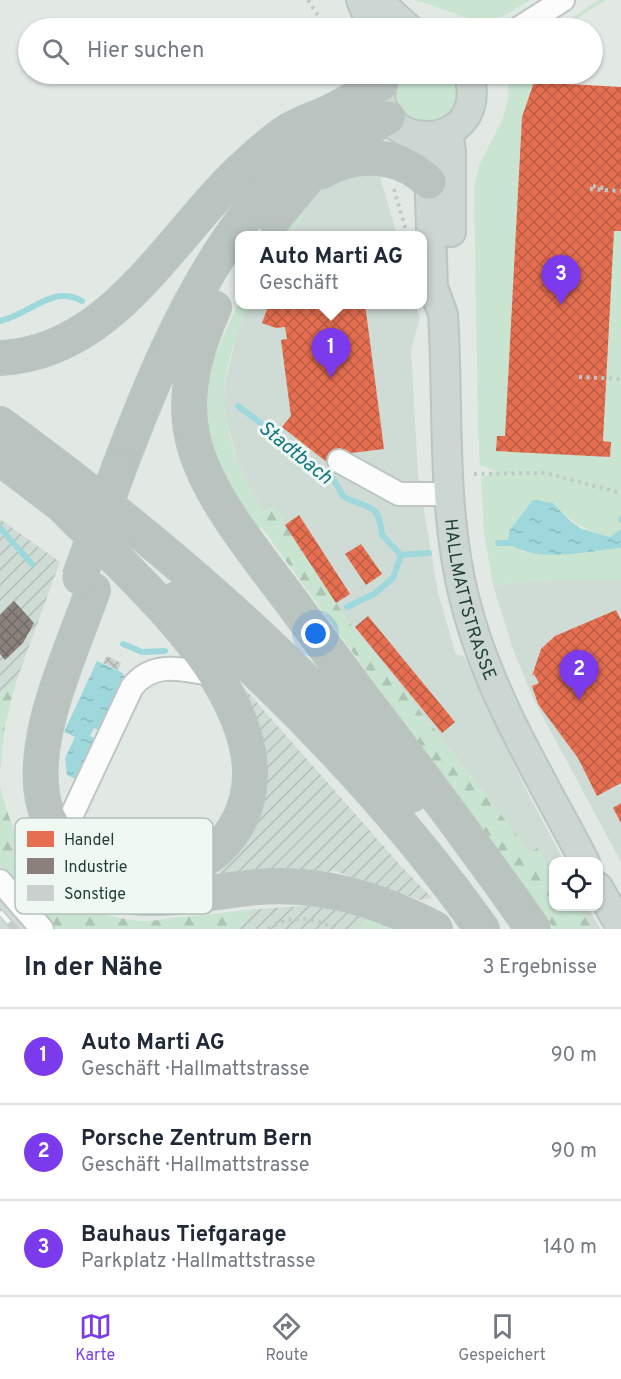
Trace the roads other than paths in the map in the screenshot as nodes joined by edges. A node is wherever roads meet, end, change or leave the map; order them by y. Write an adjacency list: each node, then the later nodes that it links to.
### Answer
1 (361, 0): 4 (main road)
2 (376, 0): 5 (main road)
3 (563, 0): 6 (street)
4 (369, 18)
5 (397, 18)
6 (535, 18)
7 (374, 84): 10 (highway)
8 (381, 84): 11 (main road)
9 (472, 84): 12 (main road)
10 (333, 111): 16 (highway); 22 (highway)
11 (388, 118): 13 (main road); 14 (highway)
12 (448, 132): 13 (main road); 21 (main road, HALLMATTSTRASSE)
13 (420, 137): 15 (main road, HALLMATTSTRASSE)
14 (310, 177): 15 (highway); 17 (highway)
15 (429, 182): 21 (main road, HALLMATTSTRASSE)
16 (236, 231)
17 (264, 231)
18 (235, 233): 26 (highway)
19 (235, 273): 20 (highway)
20 (214, 308): 26 (highway); 46 (highway)
21 (443, 314): 27 (main road, HALLMATTSTRASSE)
22 (0, 358)
23 (0, 424): 45 (highway)
24 (0, 458): 28 (highway)
25 (339, 461): 27 (street)
26 (126, 474): 29 (highway)
27 (450, 494): 35 (main road, HALLMATTSTRASSE)
28 (59, 501): 30 (highway); 44 (highway)
29 (86, 584): 31 (highway); 32 (highway)
30 (216, 675): 33 (street); 34 (highway)
31 (30, 818)
32 (51, 818)
33 (71, 818)
34 (213, 853)
35 (583, 857)
36 (0, 881): 39 (street)
37 (213, 893): 43 (highway)
38 (603, 896): 41 (main road)
39 (15, 898)
40 (29, 914): 42 (street)
41 (621, 927)
42 (42, 929)
43 (435, 929)
44 (482, 929)
45 (515, 929)
46 (533, 929)

